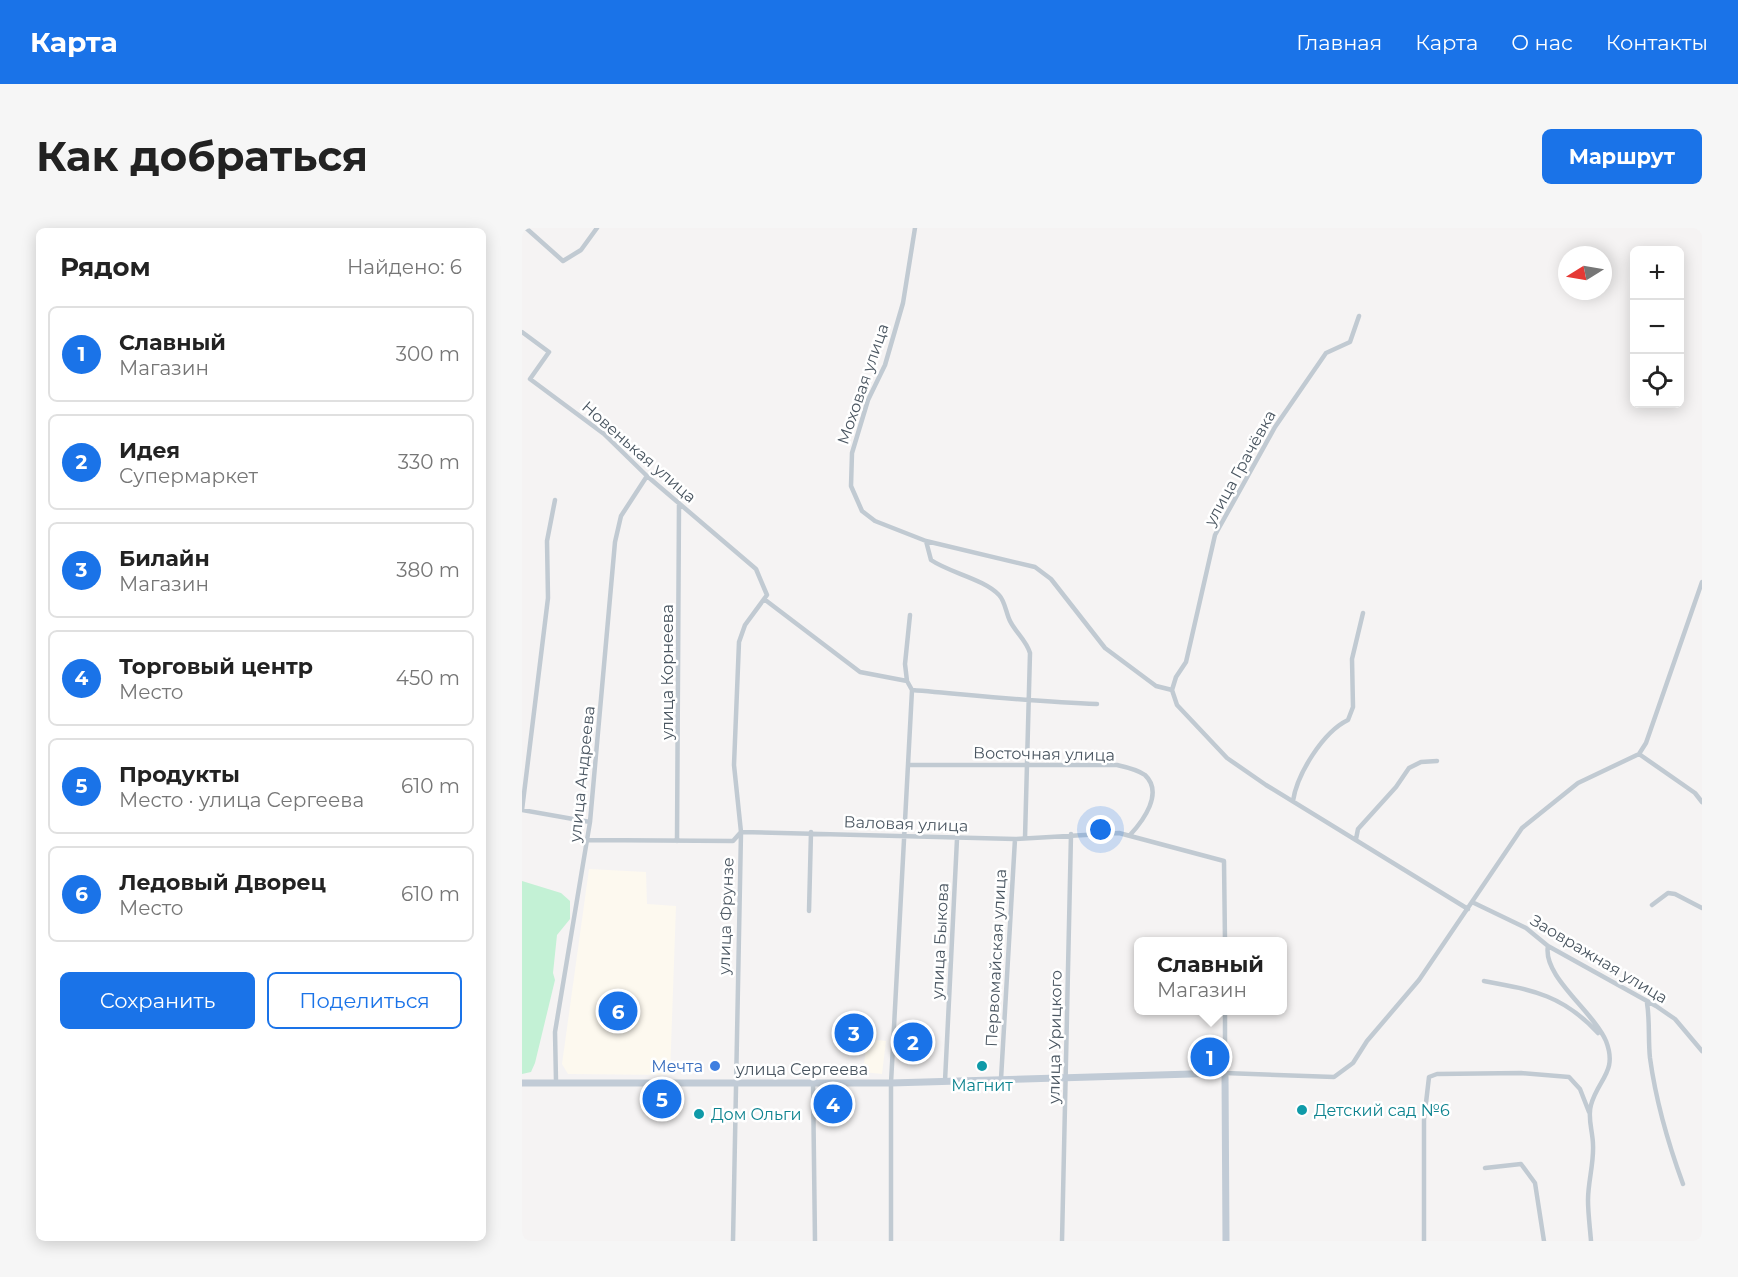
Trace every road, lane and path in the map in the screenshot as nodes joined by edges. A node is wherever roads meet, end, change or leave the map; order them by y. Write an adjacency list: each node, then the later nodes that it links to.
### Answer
1 (526, 228): 2 (street)
2 (597, 228)
3 (915, 228): 9 (street, Моховая улица)
4 (1359, 316): 16 (street, улица Грачёвка)
5 (522, 332): 6 (street, Новенькая улица)
6 (647, 476): 8 (street, Новенькая улица); 26 (street, улица Андреева)
7 (555, 500): 25 (street)
8 (679, 503): 11 (street, Новенькая улица); 37 (street, улица Корнеева)
9 (926, 541): 16 (street, Моховая улица); 17 (street)
10 (1702, 582): 19 (street)
11 (764, 599): 14 (street); 27 (street, улица Фрунзе)
12 (1364, 613): 23 (street)
13 (910, 615): 14 (street)
14 (907, 681): 15 (street)
15 (912, 690): 17 (street); 21 (street)
16 (1172, 690): 23 (street)
17 (1027, 700): 18 (street); 22 (street)
18 (1097, 704)
19 (1639, 754): 24 (street); 38 (street)
20 (1437, 761): 35 (street)
21 (909, 765): 22 (street, Восточная улица); 31 (street)
22 (1026, 765): 30 (street, Восточная улица); 33 (street)
23 (1293, 801): 35 (street)
24 (1702, 802)
25 (522, 810): 26 (street)
26 (590, 822): 36 (street, улица Андреева)
27 (741, 832): 28 (street, Валовая улица); 37 (street, Валовая улица); 57 (street, улица Фрунзе)
28 (811, 832): 31 (street, Валовая улица); 42 (street)
29 (1071, 834): 30 (street, Валовая улица); 33 (street, Валовая улица); 51 (street, улица Урицкого)
30 (1130, 835): 43 (street, Валовая улица)
31 (905, 836): 32 (street, Валовая улица); 58 (street)
32 (957, 838): 34 (street, Валовая улица); 53 (street, улица Быкова)
33 (1024, 838): 34 (street, Валовая улица)
34 (1015, 839): 52 (street, Первомайская улица)
35 (1356, 839): 41 (street)
36 (588, 840): 37 (street, Валовая улица); 54 (street, улица Андреева)
37 (677, 841)
38 (1472, 902): 41 (street); 44 (street, Заовражная улица)
39 (1652, 904): 40 (street)
40 (1702, 908)
41 (1468, 909): 50 (street)
42 (809, 911)
43 (1225, 937)
44 (1548, 946): 46 (street, Заовражная улица); 48 (street)
45 (1484, 981): 48 (street)
46 (1647, 1003): 49 (street, Заовражная улица); 63 (street)
47 (1225, 1015): 50 (street)
48 (1605, 1040): 60 (street)
49 (1702, 1052)
50 (1225, 1073): 51 (main road, улица Сергеева); 68 (main road)
51 (1067, 1077): 52 (main road, улица Сергеева); 67 (street, улица Урицкого)
52 (1001, 1079): 53 (main road, улица Сергеева)
53 (945, 1080): 58 (main road, улица Сергеева)
54 (556, 1081): 56 (main road, улица Сергеева); 57 (main road, улица Сергеева)
55 (813, 1082): 57 (main road, улица Сергеева); 58 (main road, улица Сергеева); 65 (street)
56 (522, 1083)
57 (734, 1083): 64 (street, улица Фрунзе)
58 (891, 1083): 66 (street)
59 (1580, 1089): 60 (street); 61 (street); 69 (street)
60 (1597, 1091): 61 (street)
61 (1589, 1112): 71 (street)
62 (1485, 1168): 70 (street)
63 (1683, 1184)
64 (733, 1241)
65 (815, 1241)
66 (891, 1241)
67 (1062, 1241)
68 (1226, 1241)
69 (1424, 1241)
70 (1544, 1241)
71 (1591, 1241)

